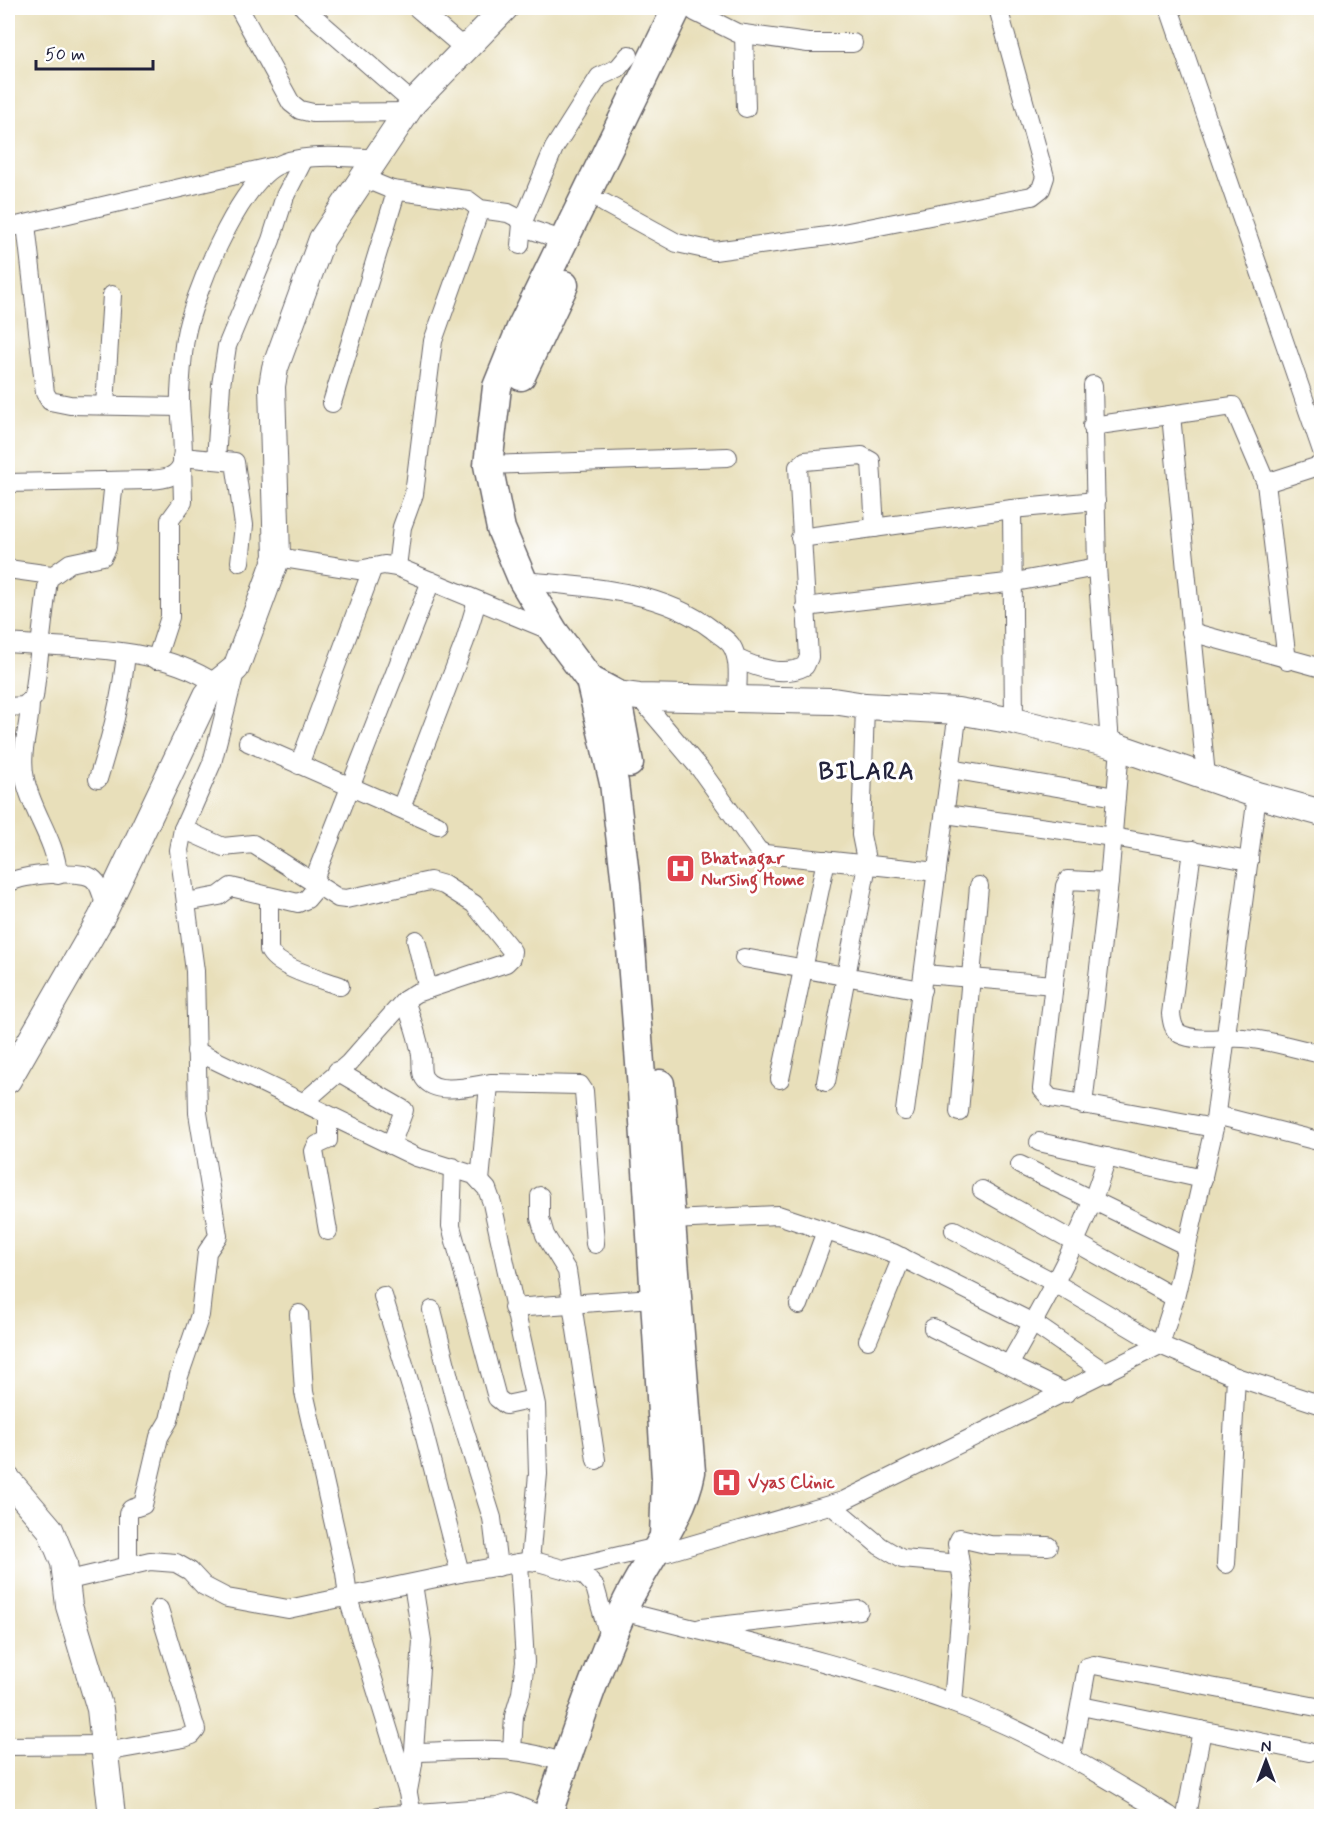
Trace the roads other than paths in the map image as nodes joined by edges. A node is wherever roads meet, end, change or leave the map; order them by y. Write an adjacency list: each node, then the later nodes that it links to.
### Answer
1 (239, 8): 12 (street)
2 (304, 8): 12 (street)
3 (417, 8): 10 (street)
4 (505, 8): 10 (street)
5 (998, 8): 18 (street)
6 (1169, 8): 33 (street)
7 (690, 9): 8 (street); 18 (main road); 23 (main road)
8 (744, 34): 9 (street); 13 (street)
9 (853, 44)
10 (465, 49): 12 (street)
11 (628, 55): 21 (street)
12 (411, 108): 16 (street)
13 (746, 108)
14 (304, 159): 15 (street); 16 (street); 35 (street)
15 (275, 166): 20 (street); 29 (street)
16 (369, 168): 17 (street); 46 (street)
17 (392, 190): 19 (street); 27 (street)
18 (604, 203): 32 (main road)
19 (480, 209): 21 (street); 49 (street)
20 (26, 224): 22 (street); 28 (street)
21 (522, 224): 23 (street); 24 (street)
22 (8, 228)
23 (565, 241): 32 (main road)
24 (520, 245)
25 (112, 295): 28 (street)
26 (1093, 384): 31 (street)
27 (332, 403)
28 (105, 405): 29 (street)
29 (180, 407): 36 (street)
30 (1171, 415): 31 (street); 41 (street); 59 (street)
31 (1092, 426): 42 (street)
32 (493, 437): 37 (main road)
33 (1322, 451)
34 (728, 457): 37 (street)
35 (216, 460): 36 (street); 47 (street)
36 (182, 461): 39 (street); 64 (street)
37 (488, 465): 54 (main road)
38 (1322, 465): 41 (street)
39 (114, 481): 40 (street); 52 (street)
40 (8, 483)
41 (1266, 483): 65 (street)
42 (1096, 501): 43 (street); 50 (street)
43 (1012, 508): 44 (street); 55 (street)
44 (875, 528): 45 (street); 45 (street)
45 (800, 538): 57 (street)
46 (277, 557): 48 (street); 67 (street)
47 (240, 562)
48 (373, 567): 49 (street); 78 (street)
49 (397, 567): 53 (street)
50 (1097, 567): 55 (street); 77 (street)
51 (8, 569): 52 (street)
52 (51, 575): 61 (street)
53 (431, 581): 56 (street); 82 (street)
54 (523, 581): 58 (main road); 63 (street)
55 (1015, 582): 57 (street); 75 (street)
56 (477, 601): 58 (street); 85 (street)
57 (806, 607): 63 (street)
58 (554, 632): 68 (main road)
59 (1191, 632): 65 (street); 80 (street)
60 (8, 643): 61 (street)
61 (39, 645): 62 (street); 71 (street)
62 (126, 653): 64 (street); 81 (street)
63 (738, 659): 70 (street)
64 (156, 660): 67 (street)
65 (1287, 661): 66 (street)
66 (1322, 668)
67 (226, 676): 89 (street); 103 (street)
68 (590, 680): 69 (main road); 149 (main road)
69 (627, 696): 70 (street); 92 (street); 139 (main road)
70 (737, 699): 72 (street)
71 (30, 702): 73 (street); 96 (street)
72 (865, 706): 74 (street); 94 (street)
73 (8, 707)
74 (958, 711): 75 (street); 79 (street)
75 (1014, 721): 77 (street)
76 (248, 742): 78 (street)
77 (1115, 746): 80 (street); 84 (street)
78 (299, 765): 82 (street)
79 (950, 770): 84 (street); 87 (street)
80 (1206, 776): 83 (street)
81 (98, 779)
82 (351, 786): 85 (street); 99 (street)
83 (1257, 795): 86 (street); 93 (street)
84 (1116, 797): 90 (street)
85 (401, 808): 88 (street)
86 (1322, 813)
87 (945, 814): 90 (street); 95 (street)
88 (438, 825)
89 (183, 829): 99 (street); 102 (street)
90 (1113, 837): 91 (street); 97 (street)
91 (1192, 850): 93 (street); 114 (street)
92 (826, 860): 94 (street); 106 (street)
93 (1249, 861): 114 (street)
94 (867, 865): 95 (street); 107 (street)
95 (937, 872): 109 (street)
96 (58, 875): 98 (street); 103 (street)
97 (1109, 882): 111 (street); 123 (street)
98 (8, 883)
99 (316, 884): 101 (street); 112 (street)
100 (979, 886): 108 (street)
101 (269, 897): 102 (street); 110 (street)
102 (186, 902): 115 (street)
103 (106, 909): 118 (street)
104 (416, 940): 112 (street)
105 (744, 958): 106 (street)
106 (805, 969): 107 (street); 119 (street)
107 (846, 976): 109 (street); 120 (street)
108 (971, 979): 109 (street); 111 (street); 125 (street)
109 (923, 982): 124 (street)
110 (340, 986)
111 (1054, 986): 123 (street)
112 (428, 989): 113 (street)
113 (405, 1000): 117 (street); 121 (street)
114 (1225, 1039): 116 (street); 127 (street)
115 (196, 1051): 122 (street); 174 (street)
116 (1322, 1054)
117 (337, 1071): 122 (street); 130 (street)
118 (9, 1076)
119 (780, 1079)
120 (825, 1082)
121 (492, 1083): 135 (street); 144 (street)
122 (303, 1102): 126 (street)
123 (1083, 1105): 127 (street)
124 (905, 1111)
125 (959, 1112)
126 (328, 1115): 130 (street); 142 (street)
127 (1215, 1122): 129 (street); 134 (street)
128 (1039, 1142): 131 (street)
129 (1322, 1142)
130 (391, 1145): 133 (street)
131 (1107, 1157): 134 (street); 138 (street)
132 (1020, 1165): 138 (street)
133 (453, 1167): 135 (street); 164 (street)
134 (1203, 1179): 145 (street)
135 (480, 1181): 153 (street)
136 (982, 1190): 143 (street)
137 (540, 1196): 151 (street)
138 (1095, 1201): 143 (street); 145 (street)
139 (672, 1220): 141 (street); 170 (main road)
140 (954, 1230): 147 (street)
141 (825, 1231): 146 (street); 152 (street)
142 (328, 1232)
143 (1074, 1242): 147 (street); 150 (street)
144 (595, 1244)
145 (1187, 1246): 150 (street)
146 (902, 1257): 156 (street); 158 (street)
147 (1055, 1283): 156 (street); 159 (street)
148 (382, 1296): 177 (street)
149 (653, 1298): 151 (street); 170 (main road)
150 (1175, 1298): 159 (street)
151 (572, 1304): 153 (street); 166 (street)
152 (799, 1305)
153 (513, 1308): 164 (street)
154 (432, 1310): 175 (street)
155 (299, 1314): 180 (street)
156 (1033, 1323): 160 (street); 161 (street)
157 (933, 1328): 160 (street)
158 (868, 1340)
159 (1160, 1345): 161 (street); 162 (street)
160 (1009, 1365): 163 (street)
161 (1106, 1372): 163 (street)
162 (1236, 1377): 165 (street); 173 (street)
163 (1066, 1393): 168 (street)
164 (534, 1399): 171 (street)
165 (1322, 1405)
166 (596, 1460)
167 (8, 1480): 178 (street)
168 (831, 1505): 170 (street); 172 (street)
169 (1048, 1546): 172 (street)
170 (657, 1547): 176 (street); 183 (main road)
171 (524, 1562): 175 (street); 176 (street); 192 (street)
172 (960, 1564): 186 (street)
173 (1226, 1564)
174 (128, 1567): 178 (street); 180 (street)
175 (498, 1567): 177 (street)
176 (565, 1568): 185 (street)
177 (459, 1573): 179 (street)
178 (65, 1581): 191 (street)
179 (413, 1584): 180 (street); 193 (street)
180 (348, 1598): 197 (street)
181 (159, 1609): 191 (street)
182 (859, 1610): 184 (street)
183 (622, 1611): 184 (street); 185 (main road)
184 (691, 1629): 186 (street)
185 (610, 1640): 196 (main road)
186 (953, 1703): 195 (street)
187 (1081, 1706): 188 (street); 189 (street); 195 (street)
188 (1322, 1708)
189 (1202, 1730): 194 (street); 204 (street)
190 (8, 1746): 191 (street)
191 (105, 1749): 199 (street)
192 (512, 1750): 193 (street); 196 (street)
193 (414, 1752): 197 (street)
194 (1309, 1752)
195 (1071, 1756): 203 (street)
196 (565, 1764): 202 (main road)
197 (408, 1793): 198 (street)
198 (412, 1815): 200 (street); 201 (street)
199 (112, 1816)
200 (379, 1816)
201 (542, 1816)
202 (547, 1816)
203 (1170, 1816)
204 (1186, 1816)

